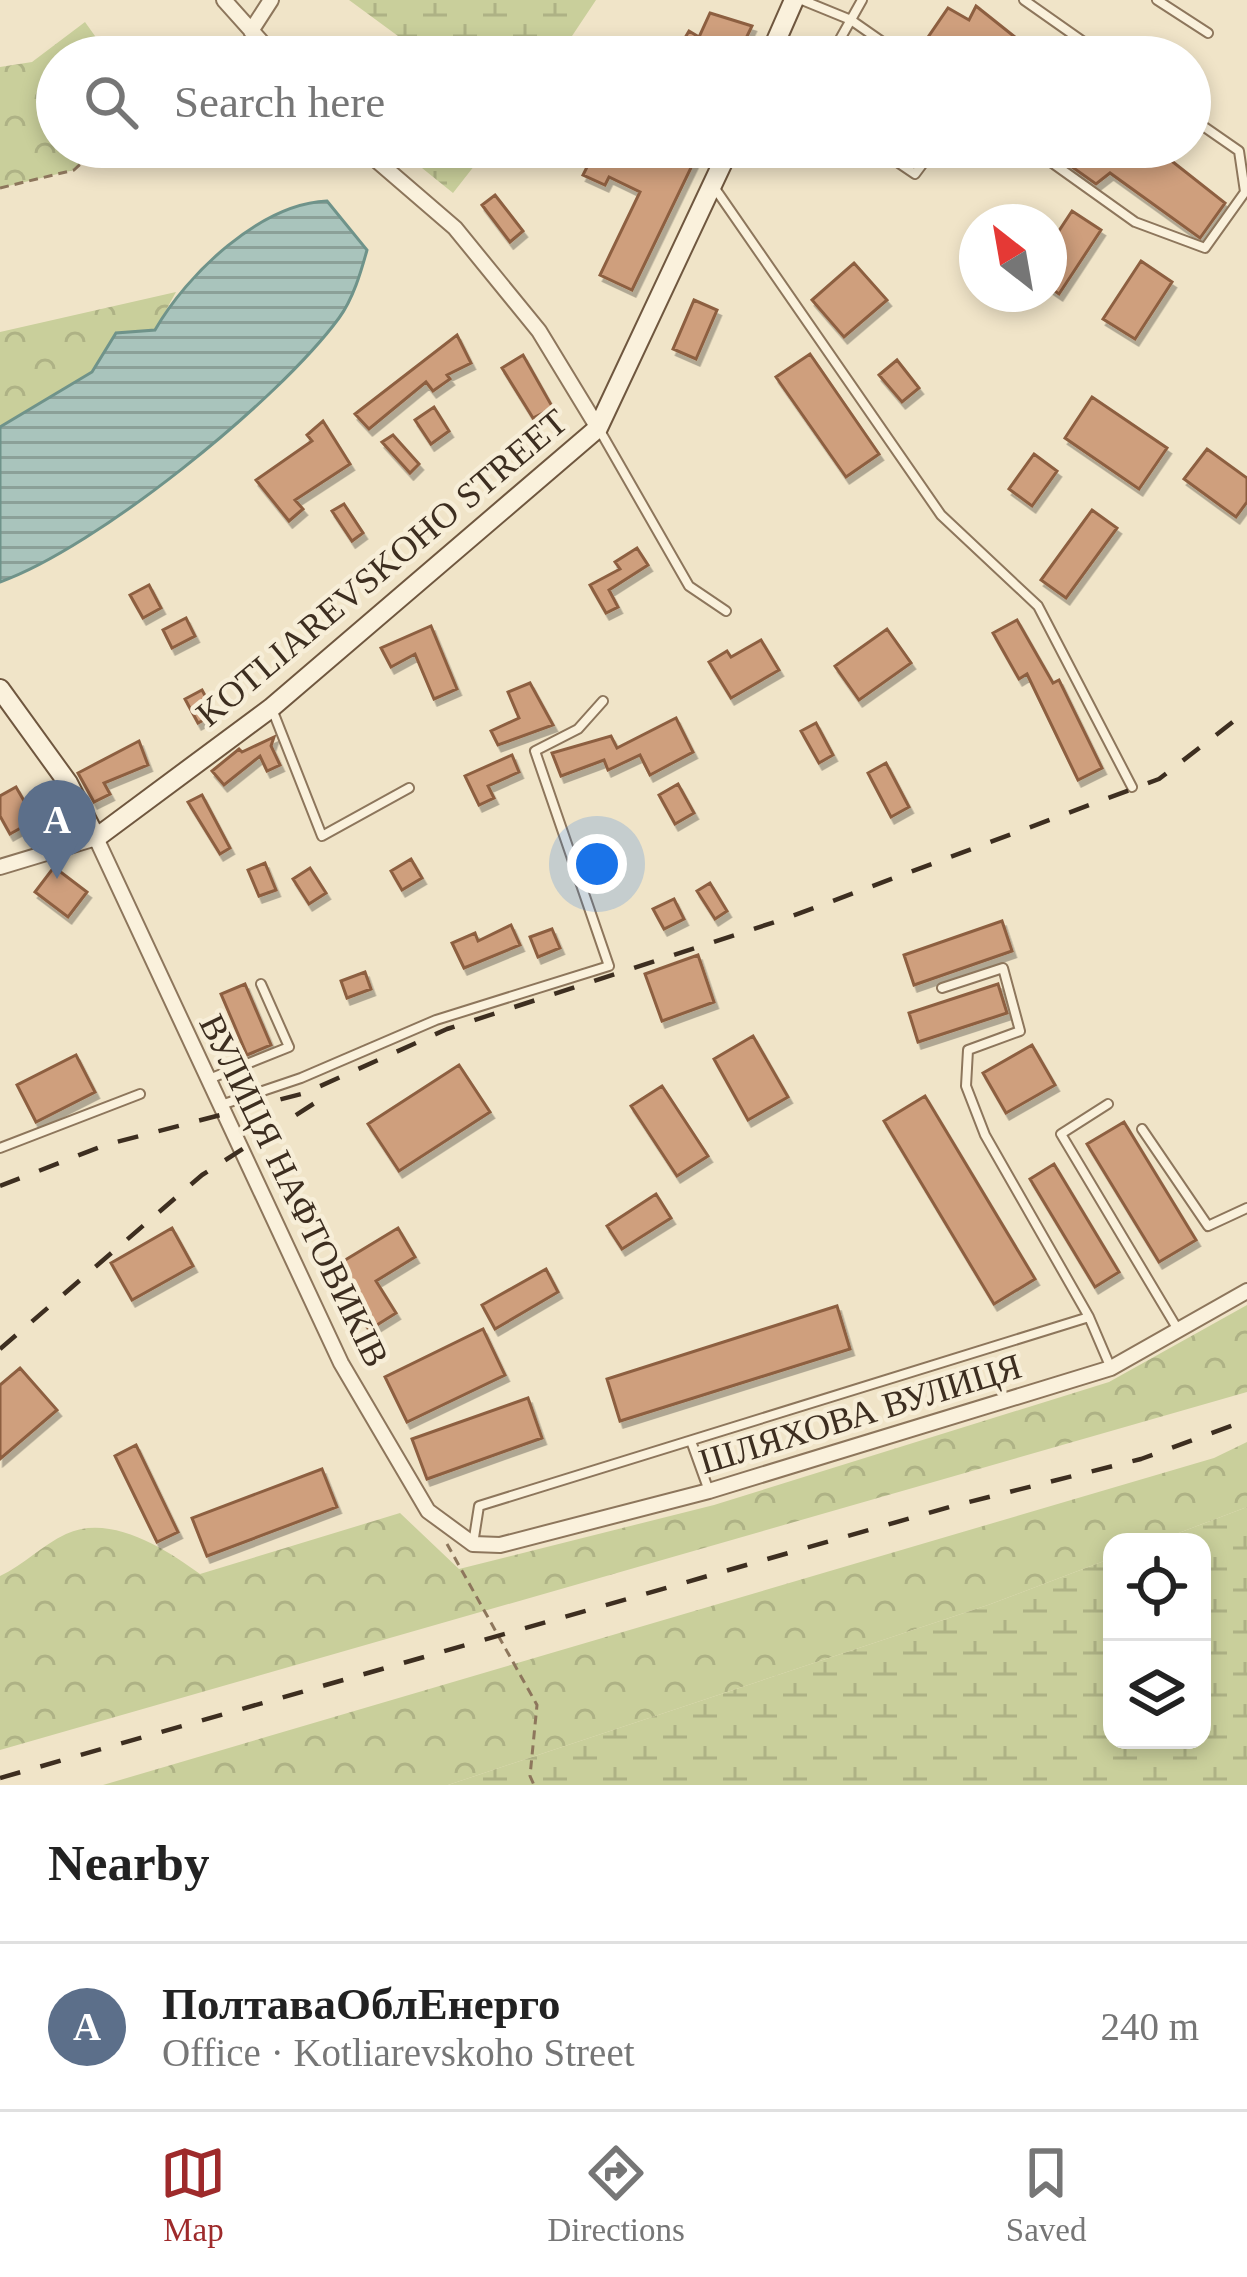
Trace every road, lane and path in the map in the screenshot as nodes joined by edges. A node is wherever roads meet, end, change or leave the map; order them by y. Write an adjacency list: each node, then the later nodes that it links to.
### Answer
1 (224, 0): 8 (street)
2 (271, 0): 8 (street)
3 (798, 0): 7 (lane); 12 (street)
4 (862, 0): 7 (lane)
5 (1024, 0): 15 (lane)
6 (1156, 0): 9 (lane)
7 (851, 20): 13 (lane); 14 (lane)
8 (251, 31): 10 (path); 11 (street)
9 (1208, 33)
10 (244, 36)
11 (256, 36)
12 (780, 36)
13 (842, 36)
14 (874, 36)
15 (1076, 36)
16 (1211, 132): 20 (lane)
17 (76, 168): 22 (path)
18 (385, 168): 23 (street)
19 (721, 168): 21 (street, KOTLIAREVSKOHO STREET)
20 (1059, 168)
21 (713, 185): 23 (street, KOTLIAREVSKOHO STREET); 28 (lane)
22 (0, 188)
23 (598, 428): 24 (lane); 27 (street, KOTLIAREVSKOHO STREET)
24 (727, 611)
25 (0, 689): 30 (street)
26 (604, 701): 36 (lane)
27 (272, 708): 29 (lane); 30 (street, KOTLIAREVSKOHO STREET)
28 (1132, 787)
29 (410, 788)
30 (96, 838): 31 (street, KOTLIAREVSKOHO STREET); 34 (street, ВУЛИЦЯ НАФТОВИКІВ)
31 (0, 867)
32 (261, 984): 34 (lane)
33 (943, 988): 42 (lane)
34 (208, 1079): 36 (street, ВУЛИЦЯ НАФТОВИКІВ)
35 (140, 1094): 39 (lane)
36 (219, 1105): 47 (street, ВУЛИЦЯ НАФТОВИКІВ)
37 (1108, 1105): 43 (lane)
38 (1142, 1129): 40 (lane)
39 (0, 1148)
40 (1247, 1208)
41 (1247, 1291): 43 (street, ШЛЯХОВА ВУЛИЦЯ)
42 (1089, 1317): 44 (lane); 45 (lane)
43 (1178, 1330): 44 (street, ШЛЯХОВА ВУЛИЦЯ)
44 (1111, 1368): 46 (street, ШЛЯХОВА ВУЛИЦЯ)
45 (691, 1442): 46 (lane); 48 (lane)
46 (709, 1491): 48 (street, ШЛЯХОВА ВУЛИЦЯ)
47 (428, 1511): 48 (street, ВУЛИЦЯ НАФТОВИКІВ); 49 (path)
48 (473, 1544)
49 (534, 1785)

